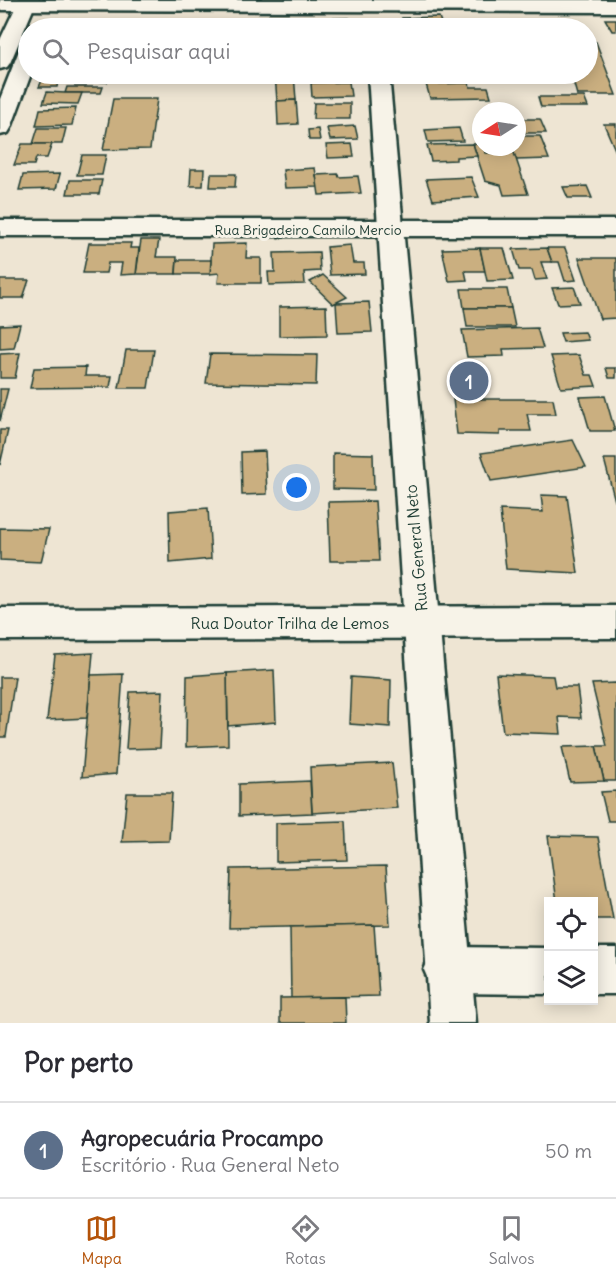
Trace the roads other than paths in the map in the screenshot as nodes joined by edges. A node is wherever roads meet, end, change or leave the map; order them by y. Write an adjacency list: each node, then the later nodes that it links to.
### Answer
1 (36, 2): 2 (street); 3 (street); 5 (street); 6 (street)
2 (373, 2): 4 (street); 7 (street)
3 (0, 4)
4 (616, 6)
5 (27, 18)
6 (38, 18)
7 (374, 18)
8 (18, 32): 9 (street)
9 (0, 63)
10 (18, 80): 12 (street)
11 (379, 84): 16 (street, Rua General Neto)
12 (0, 128)
13 (0, 213): 15 (street, Rua Brigadeiro Camilo Mercio)
14 (611, 220): 16 (street, Rua Brigadeiro Camilo Mercio)
15 (197, 221): 16 (street, Rua Brigadeiro Camilo Mercio); 17 (street, Rua Brigadeiro Camilo Mercio)
16 (389, 222): 18 (street, Rua General Neto)
17 (0, 228)
18 (422, 622): 19 (street, Rua Doutor Trilha de Lemos); 20 (street, Rua Doutor Trilha de Lemos); 21 (street, Rua General Neto)
19 (616, 622)
20 (0, 624)
21 (447, 970): 22 (street); 25 (street, Rua General Neto)
22 (544, 971)
23 (598, 971): 24 (street)
24 (616, 971)
25 (453, 1023)

